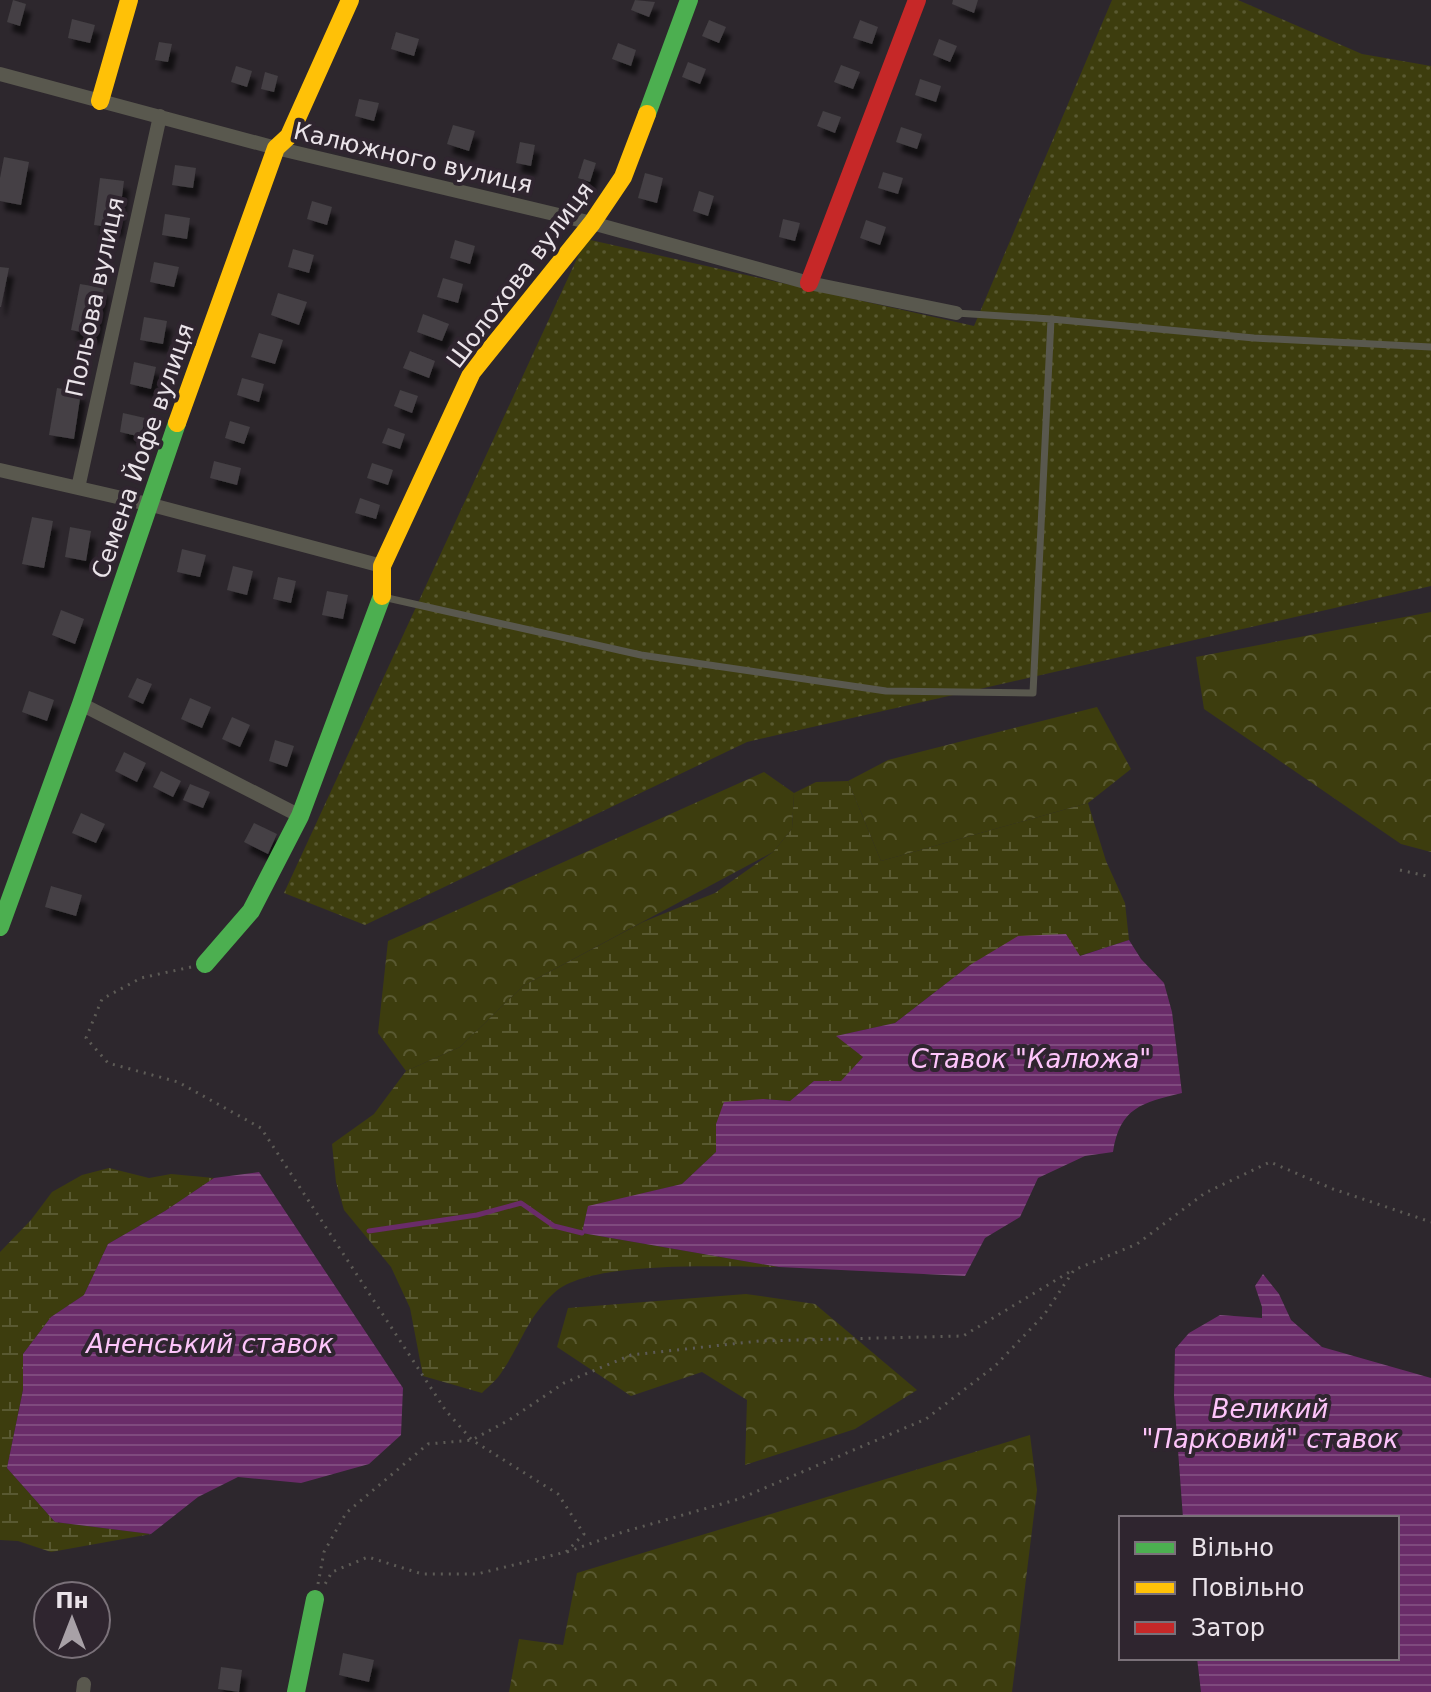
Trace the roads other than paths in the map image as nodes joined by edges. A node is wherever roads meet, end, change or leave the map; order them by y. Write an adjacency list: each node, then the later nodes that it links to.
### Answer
1 (129, 0): 6 (street)
2 (350, 0): 8 (street, Семена Йофе вулиця)
3 (689, 0): 9 (street, Шолохова вулиця)
4 (917, 0): 10 (street)
5 (0, 74): 6 (street, Калюжного вулиця)
6 (100, 101): 7 (street, Калюжного вулиця)
7 (160, 116): 8 (street, Калюжного вулиця); 15 (street, Польова вулиця)
8 (276, 148): 9 (street, Калюжного вулиця); 16 (street, Семена Йофе вулиця)
9 (592, 223): 10 (street, Калюжного вулиця); 17 (street, Шолохова вулиця)
10 (809, 283): 11 (street, Калюжного вулиця)
11 (956, 313): 12 (lane)
12 (1051, 319): 13 (lane); 18 (lane)
13 (1431, 347)
14 (0, 470): 15 (street)
15 (78, 488): 16 (street)
16 (148, 504): 17 (street); 19 (street, Семена Йофе вулиця)
17 (382, 566): 18 (street, Шолохова вулиця)
18 (382, 597): 20 (street, Шолохова вулиця)
19 (81, 704): 20 (street); 21 (street, Семена Йофе вулиця)
20 (300, 816): 23 (street, Шолохова вулиця)
21 (6, 892): 22 (street, Семена Йофе вулиця)
22 (0, 927)
23 (205, 964)
24 (315, 1599): 25 (street)
25 (296, 1692)

